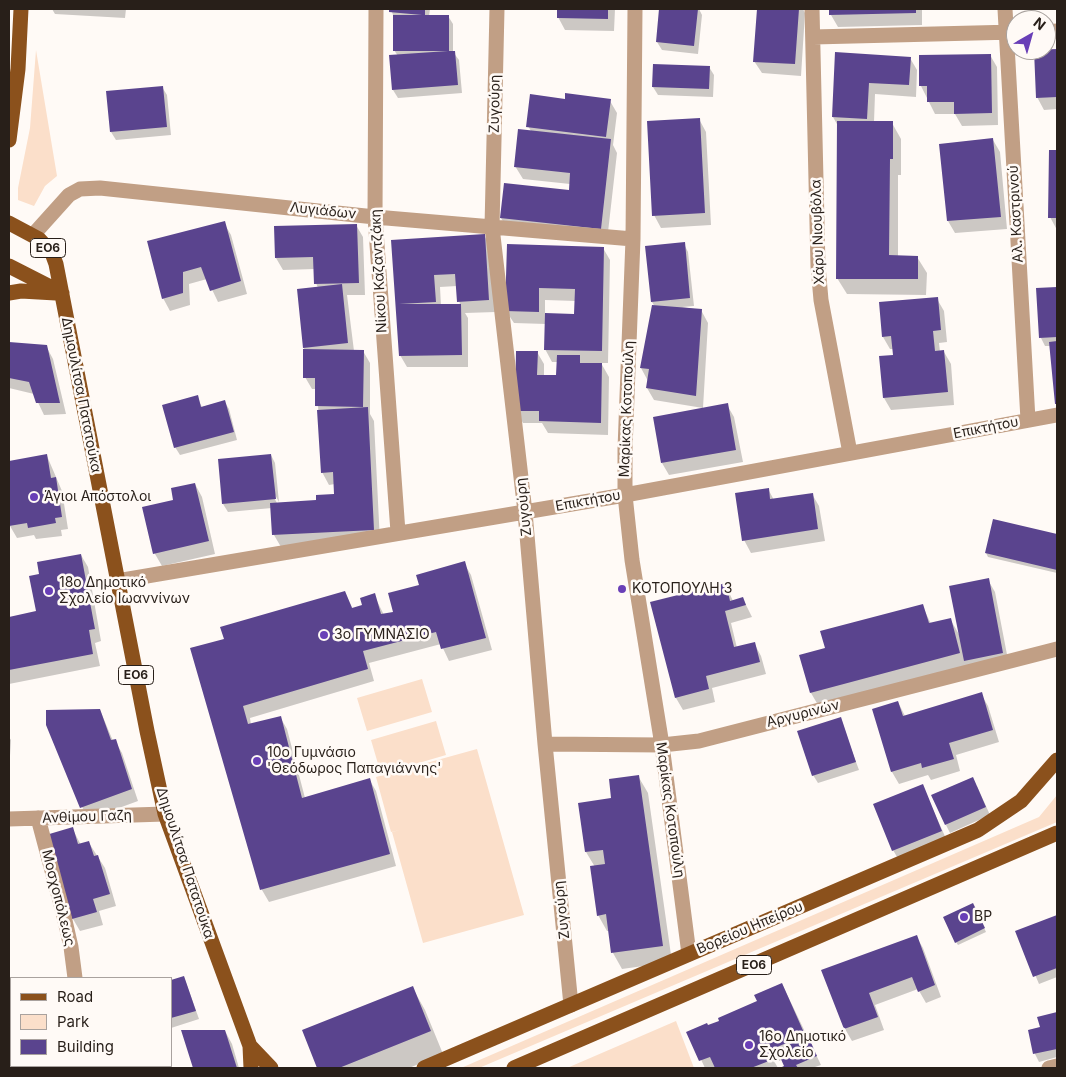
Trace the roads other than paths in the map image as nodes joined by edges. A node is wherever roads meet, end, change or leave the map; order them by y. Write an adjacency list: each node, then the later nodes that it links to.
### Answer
1 (21, 9): 9 (main road)
2 (376, 9): 10 (street, Νίκου Καζαντζάκη)
3 (497, 9): 12 (street, Ζυγούρη)
4 (635, 9): 14 (street, Μαρίκας Κοτοπούλη)
5 (812, 9): 7 (street, Χάρυ Νιουβόλα)
6 (1006, 32): 7 (street)
7 (813, 37): 20 (street, Χάρυ Νιουβόλα)
8 (1012, 60): 19 (street, Αλ. Καστρινού)
9 (9, 140)
10 (375, 217): 12 (street, Λυγιάδων); 13 (street, Λυγιάδων); 23 (street, Νίκου Καζαντζάκη)
11 (9, 223): 13 (main road, Δημουλίτσα Πατατούκα / ΕΟ6)
12 (492, 227): 14 (street, Λυγιάδων); 22 (street, Ζυγούρη)
13 (33, 235): 17 (main road, Δημουλίτσα Πατατούκα / ΕΟ6)
14 (633, 239): 21 (street, Μαρίκας Κοτοπούλη)
15 (9, 266): 17 (main road, ΕΟ6)
16 (9, 293): 17 (main road)
17 (62, 293): 24 (main road, Δημουλίτσα Πατατούκα / ΕΟ6)
18 (1057, 415): 19 (street, Επικτήτου)
19 (1028, 420): 20 (street, Επικτήτου)
20 (850, 453): 21 (street, Επικτήτου)
21 (626, 495): 22 (street, Επικτήτου); 27 (street, Μαρίκας Κοτοπούλη)
22 (525, 512): 23 (street, Επικτήτου); 26 (street, Ζυγούρη)
23 (398, 532): 24 (street, Επικτήτου)
24 (117, 581): 29 (main road, Δημουλίτσα Πατατούκα / ΕΟ6)
25 (1057, 649): 27 (street, Αργυρινών)
26 (545, 744): 27 (street, Αργυρινών); 35 (street, Ζυγούρη)
27 (662, 746): 33 (street, Μαρίκας Κοτοπούλη)
28 (1057, 760): 33 (main road, Βορείου Ηπείρου / ΕΟ6)
29 (165, 814): 30 (street, Ανθίμου Γαζη); 36 (main road, Δημουλίτσα Πατατούκα / ΕΟ6)
30 (38, 818): 31 (street, Ανθίμου Γαζη); 34 (street, Μοσχοπόλεως)
31 (9, 820)
32 (1057, 833): 41 (main road, ΕΟ6)
33 (690, 954): 35 (main road, Βορείου Ηπείρου / ΕΟ6)
34 (75, 977)
35 (572, 1005): 40 (main road, Βορείου Ηπείρου / ΕΟ6)
36 (250, 1046): 38 (main road, Δημουλίτσα Πατατούκα / ΕΟ6); 39 (main road, Δημουλίτσα Πατατούκα / ΕΟ6)
37 (1057, 1066): 42 (street)
38 (251, 1068)
39 (271, 1068)
40 (424, 1068)
41 (514, 1068)
42 (1049, 1068)

